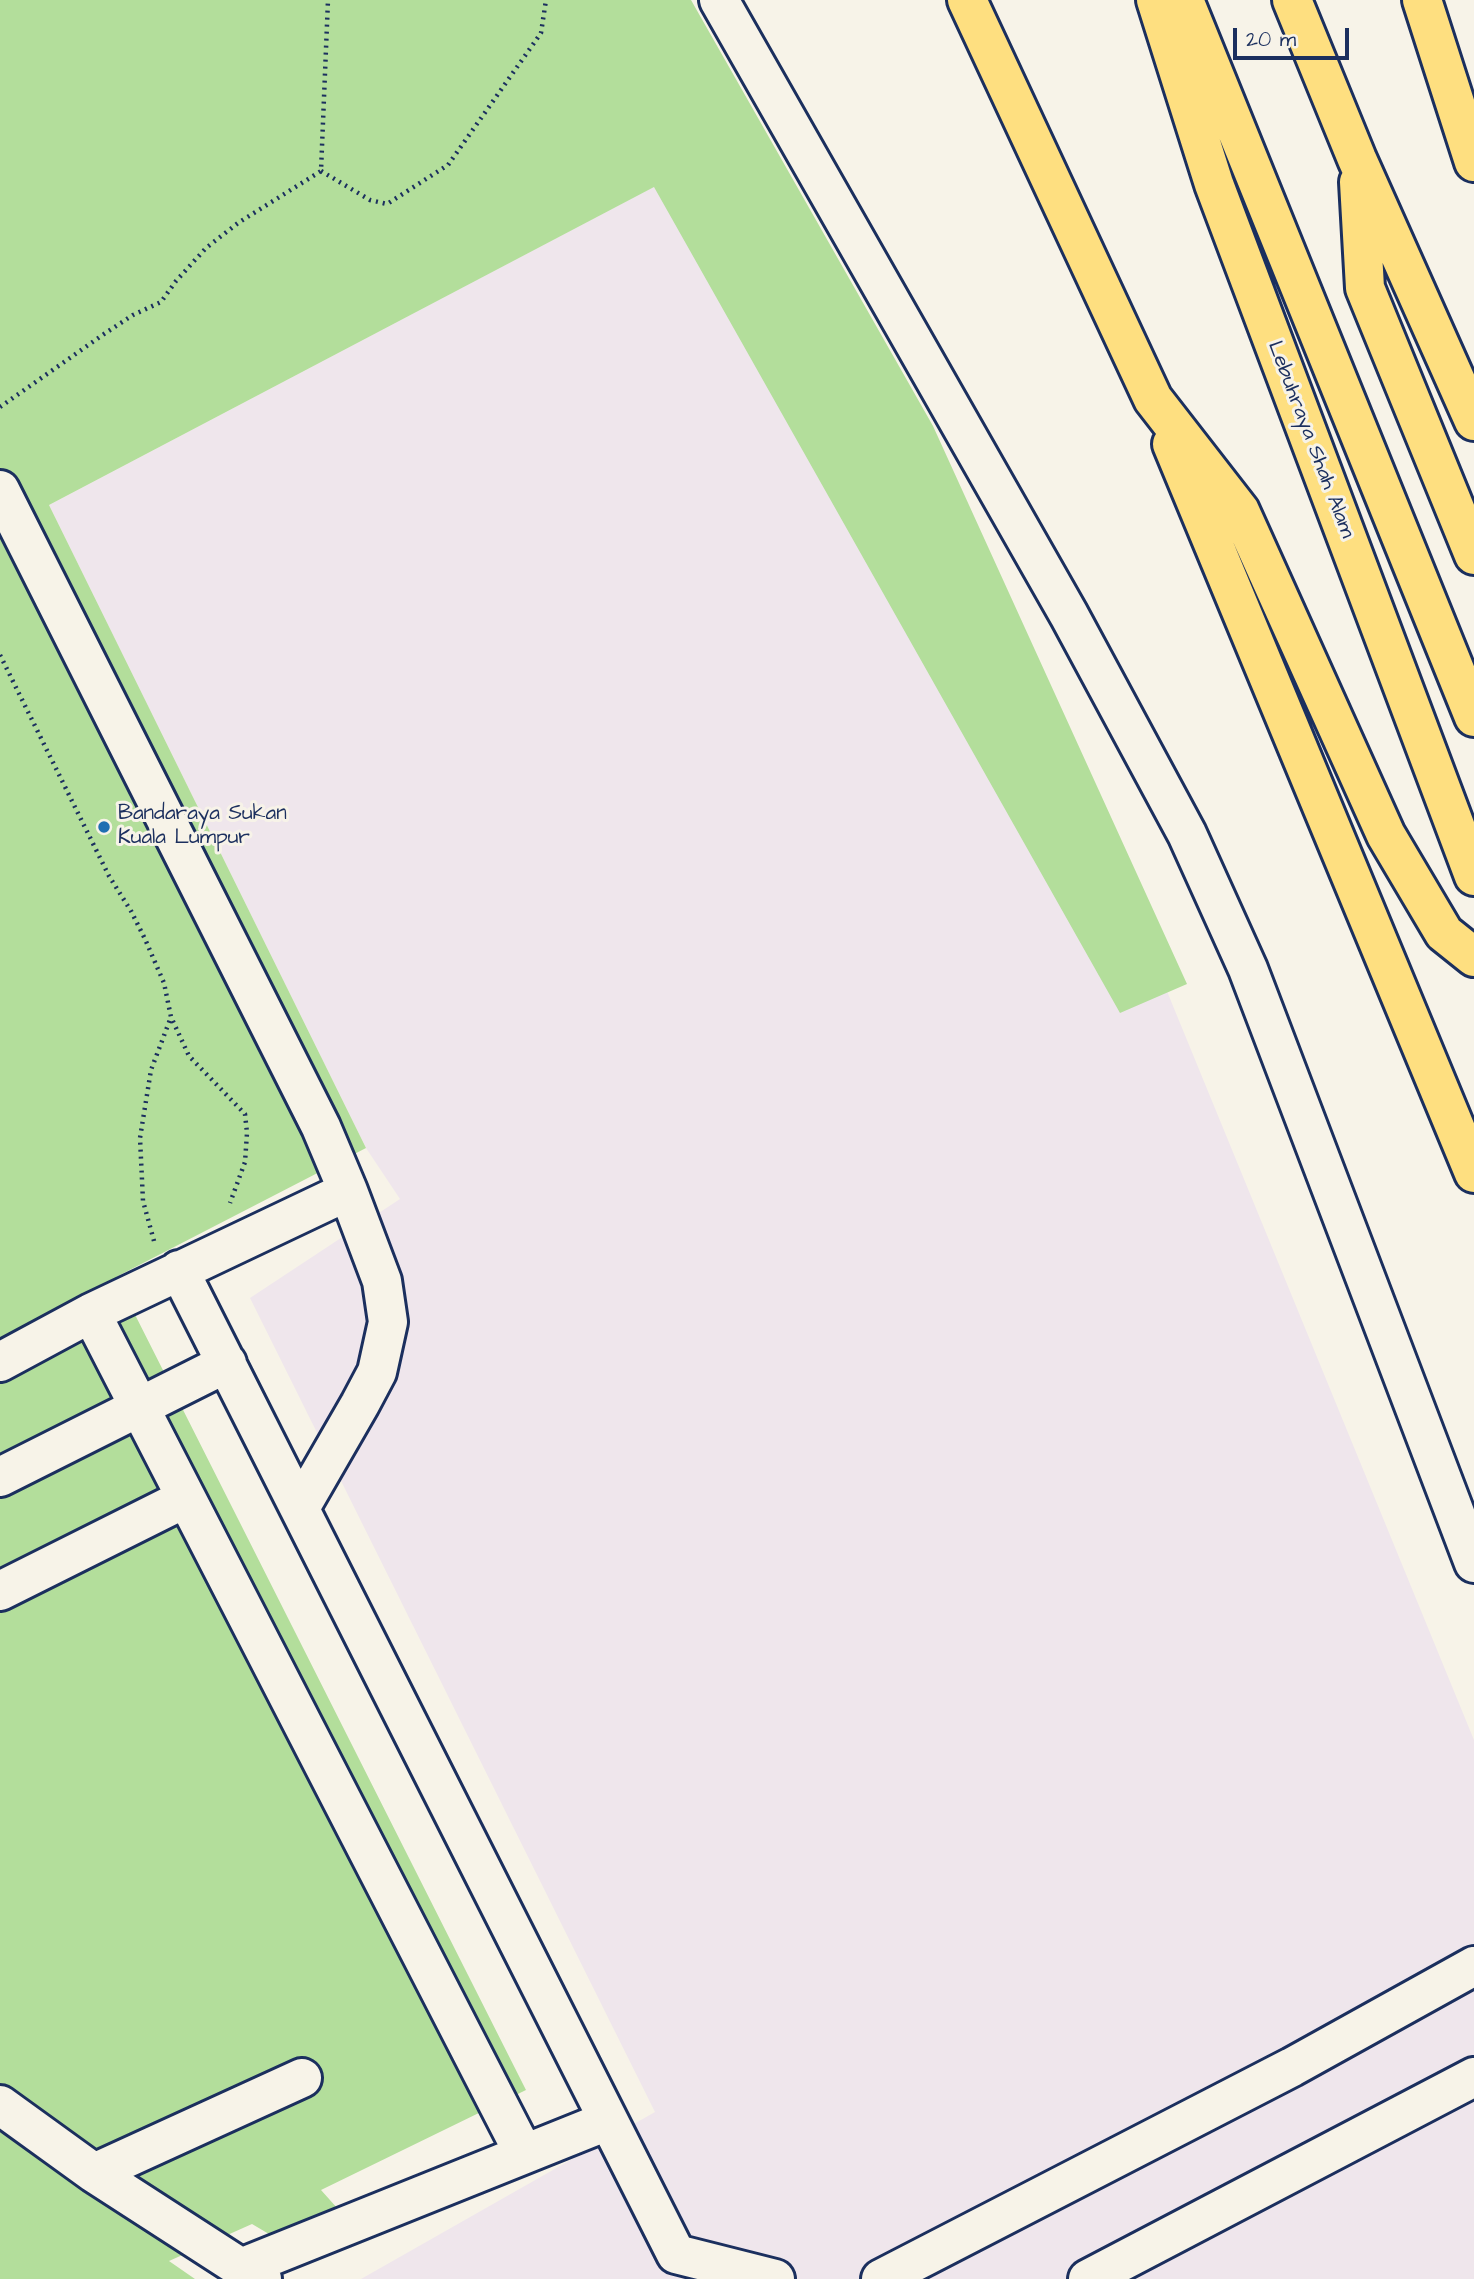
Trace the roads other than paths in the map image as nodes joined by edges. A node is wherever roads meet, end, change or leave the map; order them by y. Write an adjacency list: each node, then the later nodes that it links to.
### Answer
1 (719, 0): 26 (lane)
2 (967, 0): 9 (highway)
3 (1156, 0): 14 (highway, Lebuhraya Shah Alam)
4 (1184, 0): 13 (highway)
5 (1292, 0): 7 (highway)
6 (1422, 0): 8 (highway)
7 (1357, 159): 10 (highway); 12 (highway)
8 (1474, 162)
9 (1153, 399): 15 (highway); 16 (highway)
10 (1474, 421)
11 (0, 490): 17 (lane)
12 (1474, 555)
13 (1474, 717)
14 (1474, 876)
15 (1474, 957)
16 (1474, 1173)
17 (348, 1191): 18 (lane); 25 (lane)
18 (168, 1259): 19 (lane); 21 (lane)
19 (91, 1313): 20 (lane); 22 (lane)
20 (0, 1362)
21 (227, 1363): 22 (lane); 25 (lane)
22 (140, 1407): 23 (lane); 24 (lane)
23 (0, 1477)
24 (186, 1498): 27 (lane); 33 (lane)
25 (300, 1508): 32 (lane)
26 (1474, 1563)
27 (0, 1591)
28 (1474, 1966): 37 (lane)
29 (1474, 2077): 38 (lane)
30 (302, 2078): 34 (lane)
31 (0, 2105): 34 (lane)
32 (607, 2121): 33 (lane); 36 (lane)
33 (524, 2154): 35 (lane)
34 (94, 2173): 35 (lane)
35 (251, 2274)
36 (775, 2279)
37 (881, 2279)
38 (1088, 2279)

